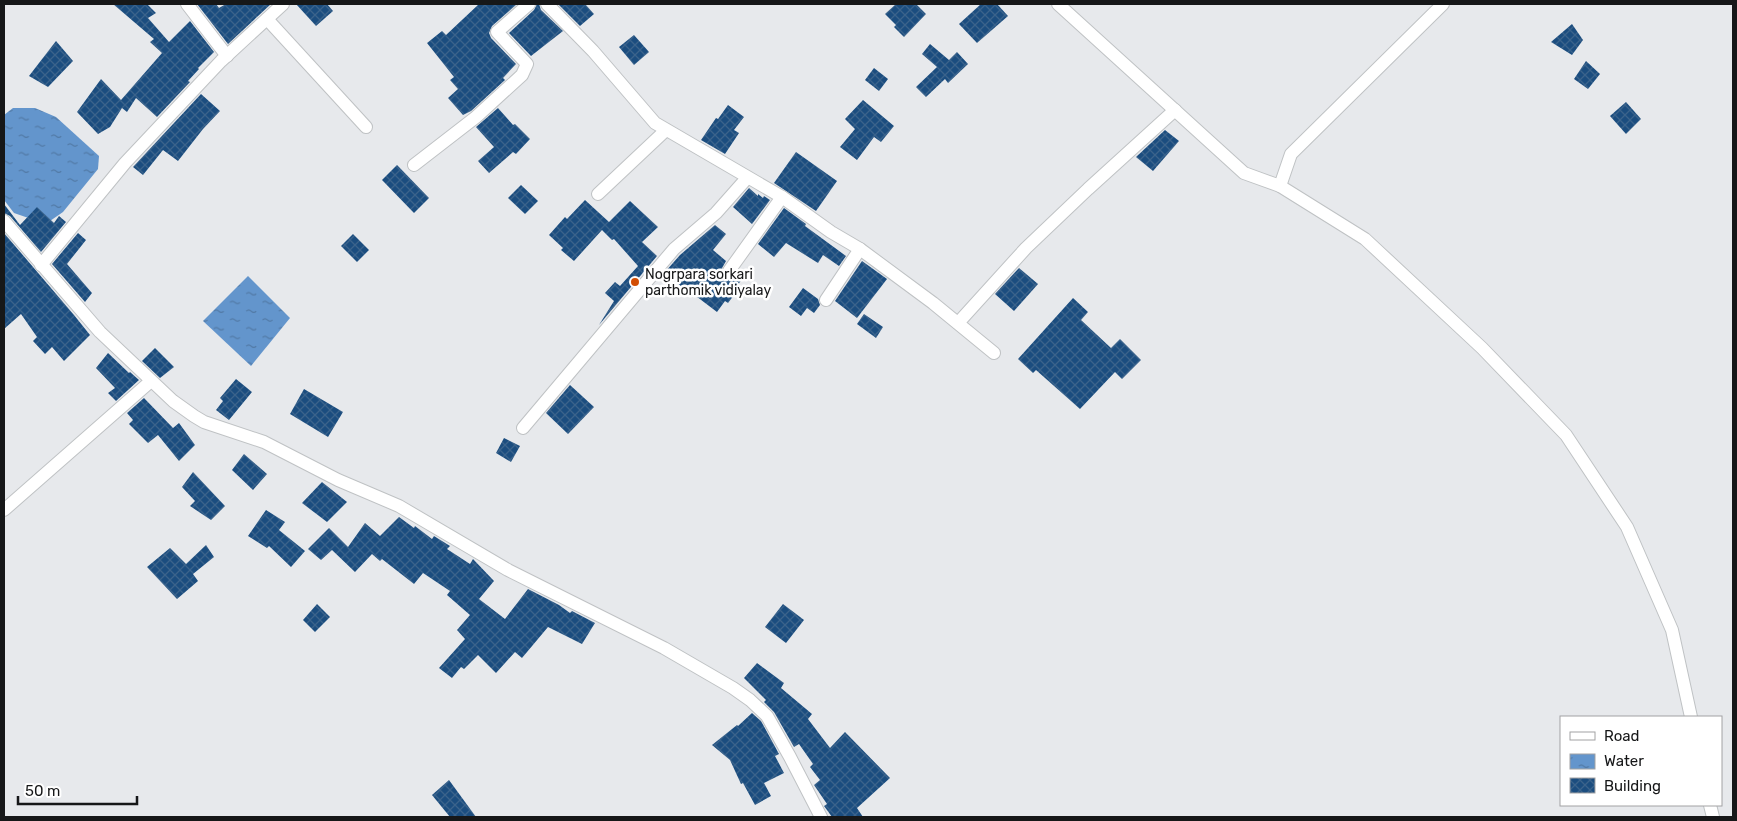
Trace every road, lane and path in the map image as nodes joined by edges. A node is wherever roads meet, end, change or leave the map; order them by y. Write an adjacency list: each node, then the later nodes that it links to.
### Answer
1 (187, 4): 8 (street)
2 (281, 4): 7 (street)
3 (529, 4): 12 (street)
4 (547, 4): 11 (street)
5 (1058, 4): 9 (street)
6 (1443, 4): 14 (street)
7 (267, 19): 8 (street); 10 (street)
8 (227, 56): 19 (street)
9 (1175, 110): 14 (street); 22 (street)
10 (366, 127)
11 (666, 130): 13 (street); 15 (street)
12 (414, 165)
13 (747, 178): 16 (street); 25 (street)
14 (1280, 186): 27 (street)
15 (598, 194)
16 (782, 197): 18 (street); 20 (street)
17 (4, 221): 19 (street)
18 (860, 249): 21 (street); 22 (street)
19 (41, 265): 24 (street)
20 (729, 271)
21 (826, 300)
22 (958, 323): 23 (street)
23 (994, 353)
24 (151, 381): 26 (street); 28 (street)
25 (522, 428)
26 (4, 510)
27 (1691, 716)
28 (821, 817)

